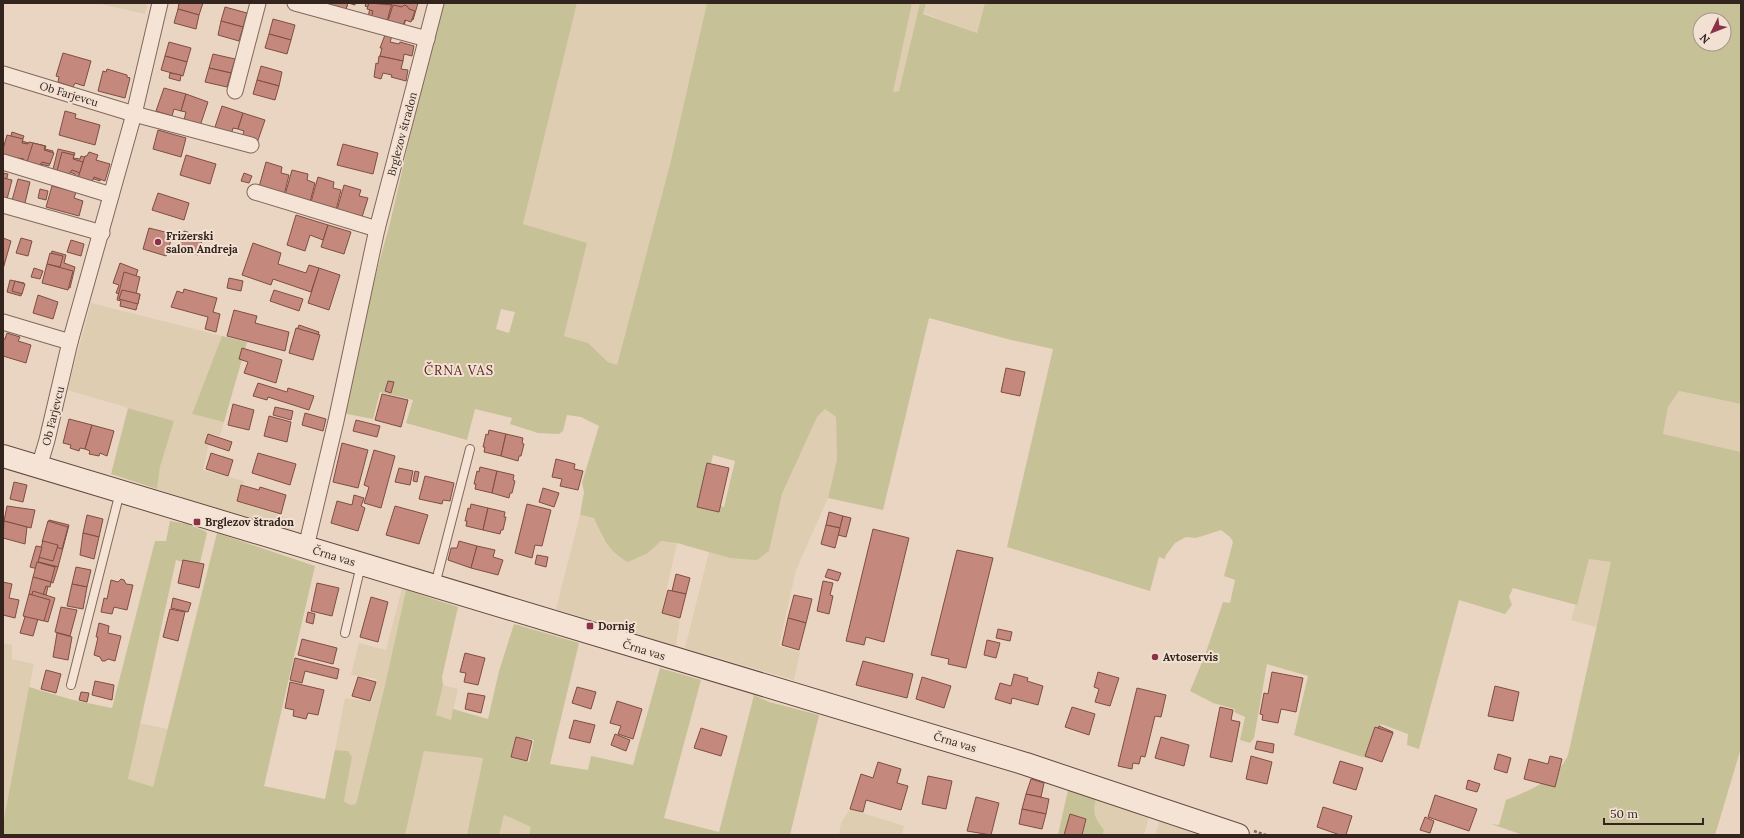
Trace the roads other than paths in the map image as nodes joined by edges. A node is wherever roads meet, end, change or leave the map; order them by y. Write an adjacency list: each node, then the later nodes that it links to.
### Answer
1 (160, 3): 8 (street, Ob Farjevcu)
2 (258, 3): 7 (street)
3 (295, 3): 5 (street)
4 (436, 3): 5 (street, Brglezov štradon)
5 (427, 39): 14 (street, Brglezov štradon)
6 (3, 74): 8 (street, Ob Farjevcu)
7 (235, 91)
8 (134, 114): 9 (street, Ob Farjevcu); 12 (street, Ob Farjevcu)
9 (251, 146)
10 (3, 162): 12 (street)
11 (255, 192): 14 (street)
12 (110, 195): 15 (street, Ob Farjevcu)
13 (3, 205): 15 (street)
14 (377, 229): 22 (street, Brglezov štradon)
15 (102, 233): 17 (street, Ob Farjevcu)
16 (3, 322): 17 (street)
17 (70, 342): 20 (street, Ob Farjevcu)
18 (470, 449): 24 (lane)
19 (3, 456): 20 (street, Črna vas)
20 (39, 467): 21 (street, Črna vas)
21 (120, 491): 22 (street, Črna vas); 26 (lane)
22 (306, 547): 23 (street, Črna vas)
23 (361, 564): 24 (street, Črna vas); 25 (lane)
24 (435, 586): 27 (street, Črna vas)
25 (345, 633)
26 (70, 685)
27 (1238, 835)

